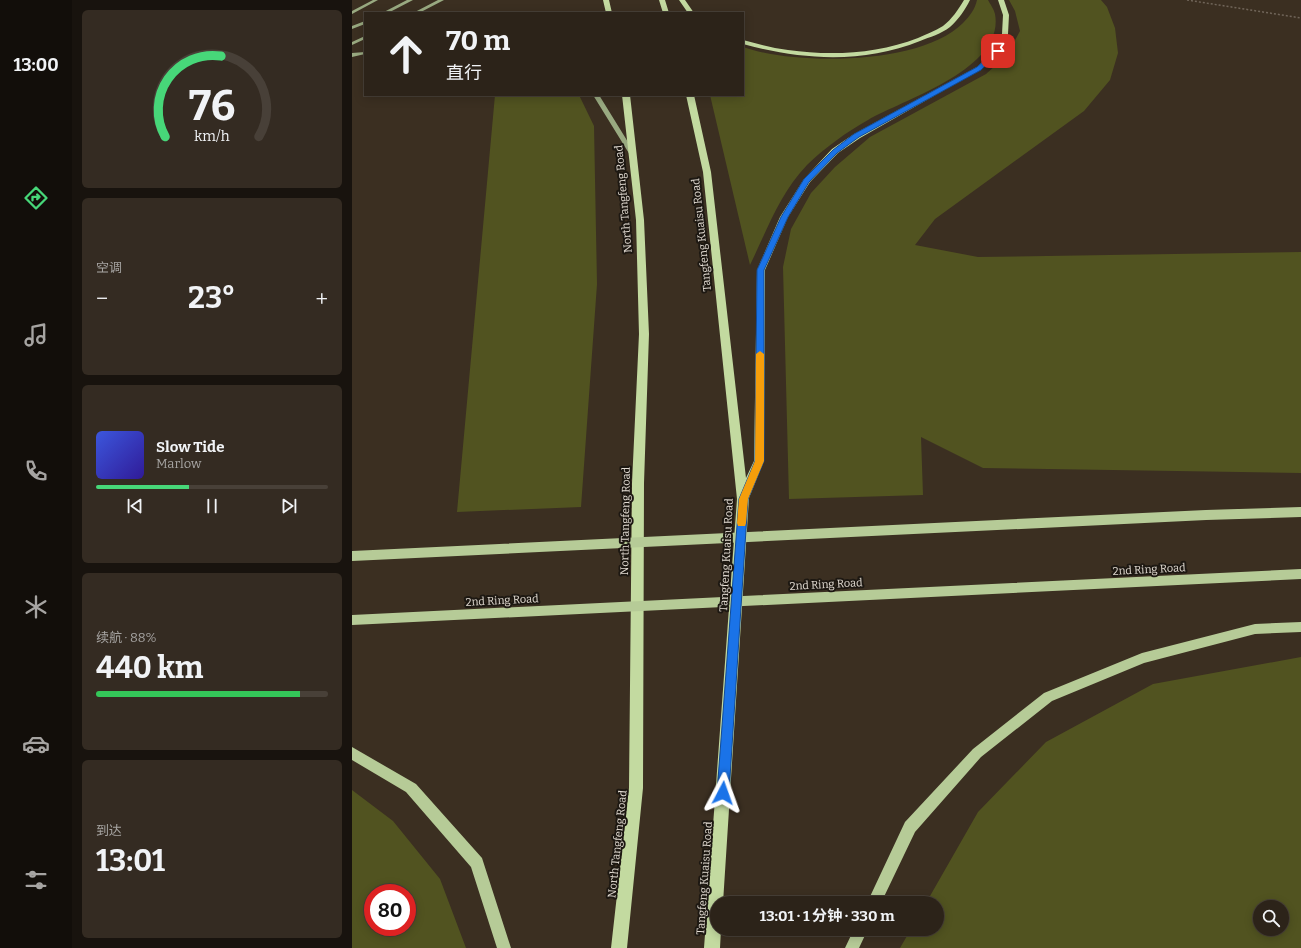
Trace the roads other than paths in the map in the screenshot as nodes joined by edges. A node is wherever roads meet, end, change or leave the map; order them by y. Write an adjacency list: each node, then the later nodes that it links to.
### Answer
1 (376, 0): 14 (main road)
2 (412, 0): 9 (main road)
3 (442, 0): 10 (main road)
4 (606, 0): 11 (highway)
5 (662, 0): 12 (highway)
6 (682, 0): 13 (highway)
7 (967, 0): 18 (highway)
8 (1001, 0): 26 (highway)
9 (386, 12)
10 (417, 12)
11 (609, 12)
12 (666, 12)
13 (690, 12)
14 (352, 13)
15 (364, 22): 16 (main road)
16 (352, 28)
17 (364, 38): 19 (main road)
18 (744, 42)
19 (352, 44)
20 (364, 53): 21 (main road)
21 (352, 55)
22 (597, 96): 25 (main road)
23 (626, 96): 25 (highway, North Tangfeng Road)
24 (690, 96): 26 (highway, Tangfeng Kuaisu Road)
25 (633, 155): 36 (highway, North Tangfeng Road)
26 (743, 499): 37 (highway, Tangfeng Kuaisu Road)
27 (1301, 512): 28 (main road, bridge)
28 (352, 556)
29 (1301, 574): 30 (main road, 2nd Ring Road, bridge)
30 (352, 620)
31 (1301, 627): 33 (main road)
32 (352, 753): 35 (main road)
33 (877, 896)
34 (858, 936): 38 (main road)
35 (504, 948)
36 (619, 948)
37 (712, 948)
38 (852, 948)

